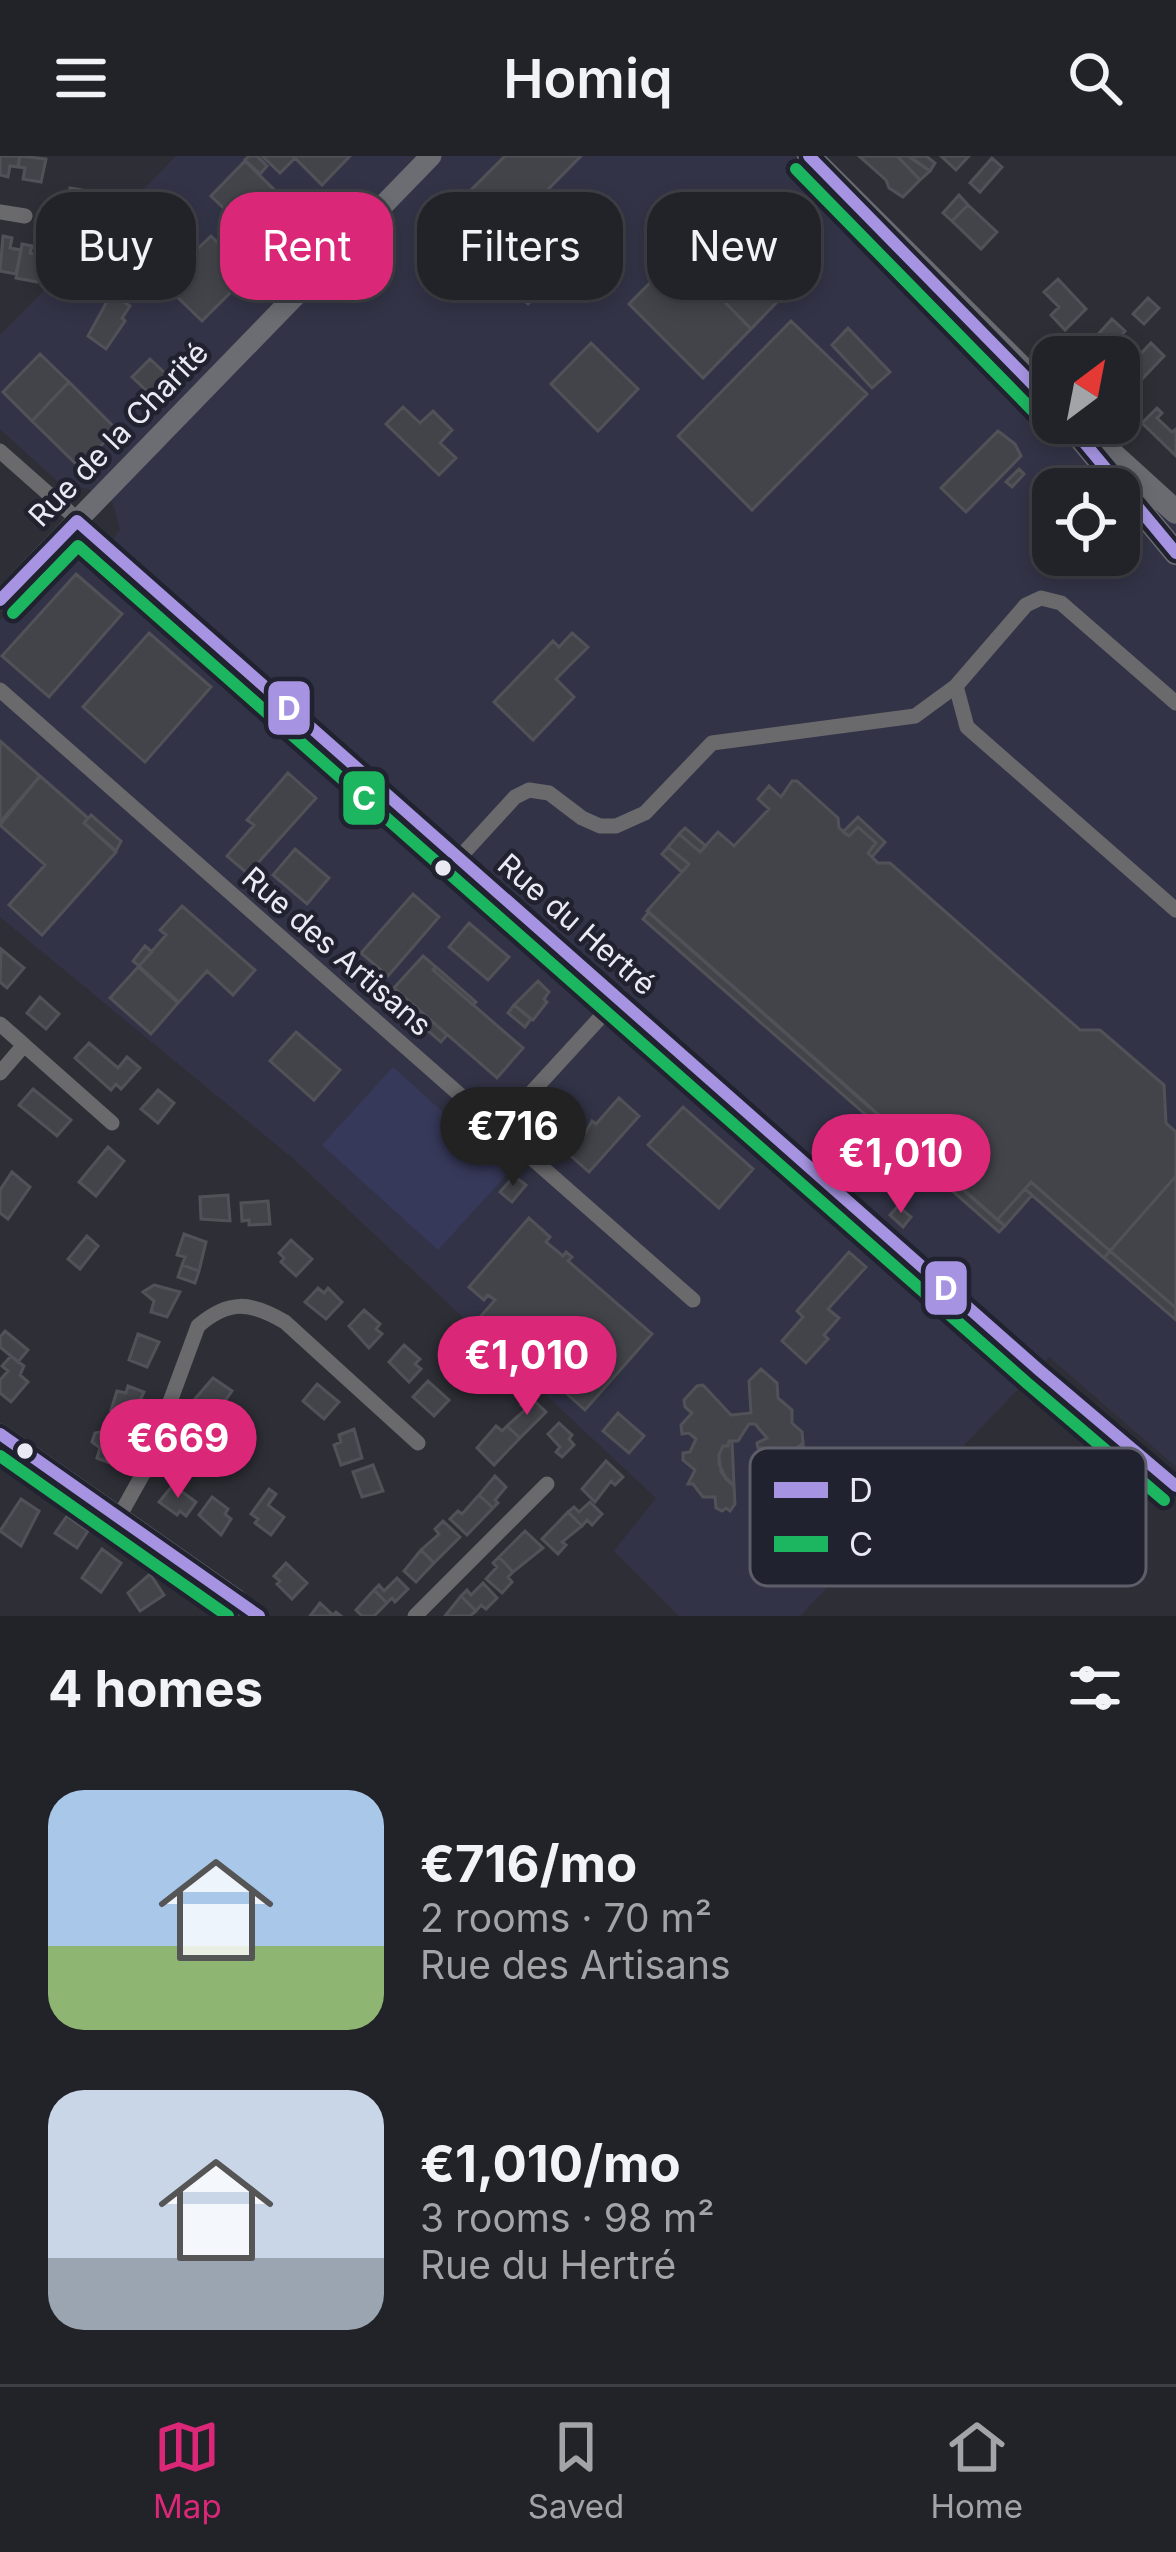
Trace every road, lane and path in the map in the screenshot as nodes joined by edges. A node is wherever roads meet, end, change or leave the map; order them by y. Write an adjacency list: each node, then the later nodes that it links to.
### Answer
1 (431, 156): 10 (street, Rue de la Charité)
2 (808, 156): 5 (main road)
3 (0, 212): 4 (street)
4 (25, 216)
5 (1032, 379)
6 (1085, 444): 11 (main road)
7 (1102, 444): 9 (main road)
8 (0, 451): 10 (street, Rue du Hertré)
9 (1176, 512)
10 (77, 521): 12 (street, Rue de la Charité); 16 (street, Rue du Hertré)
11 (1176, 553)
12 (0, 600)
13 (956, 686): 15 (street); 16 (street); 17 (street)
14 (0, 690): 23 (street, Rue des Artisans)
15 (1176, 703)
16 (460, 857): 18 (street, Rue du Hertré)
17 (1176, 910)
18 (620, 996): 23 (street); 27 (street, Rue du Hertré)
19 (0, 1024): 20 (street)
20 (24, 1045): 21 (street); 22 (street)
21 (0, 1072)
22 (112, 1123)
23 (499, 1128): 24 (street, Rue des Artisans)
24 (693, 1300)
25 (0, 1434): 31 (street)
26 (418, 1443): 31 (street)
27 (1131, 1448)
28 (1146, 1461): 30 (street, Rue du Hertré)
29 (547, 1484): 34 (street)
30 (1176, 1486)
31 (120, 1516): 32 (street)
32 (232, 1608): 33 (street)
33 (259, 1616)
34 (415, 1616)

